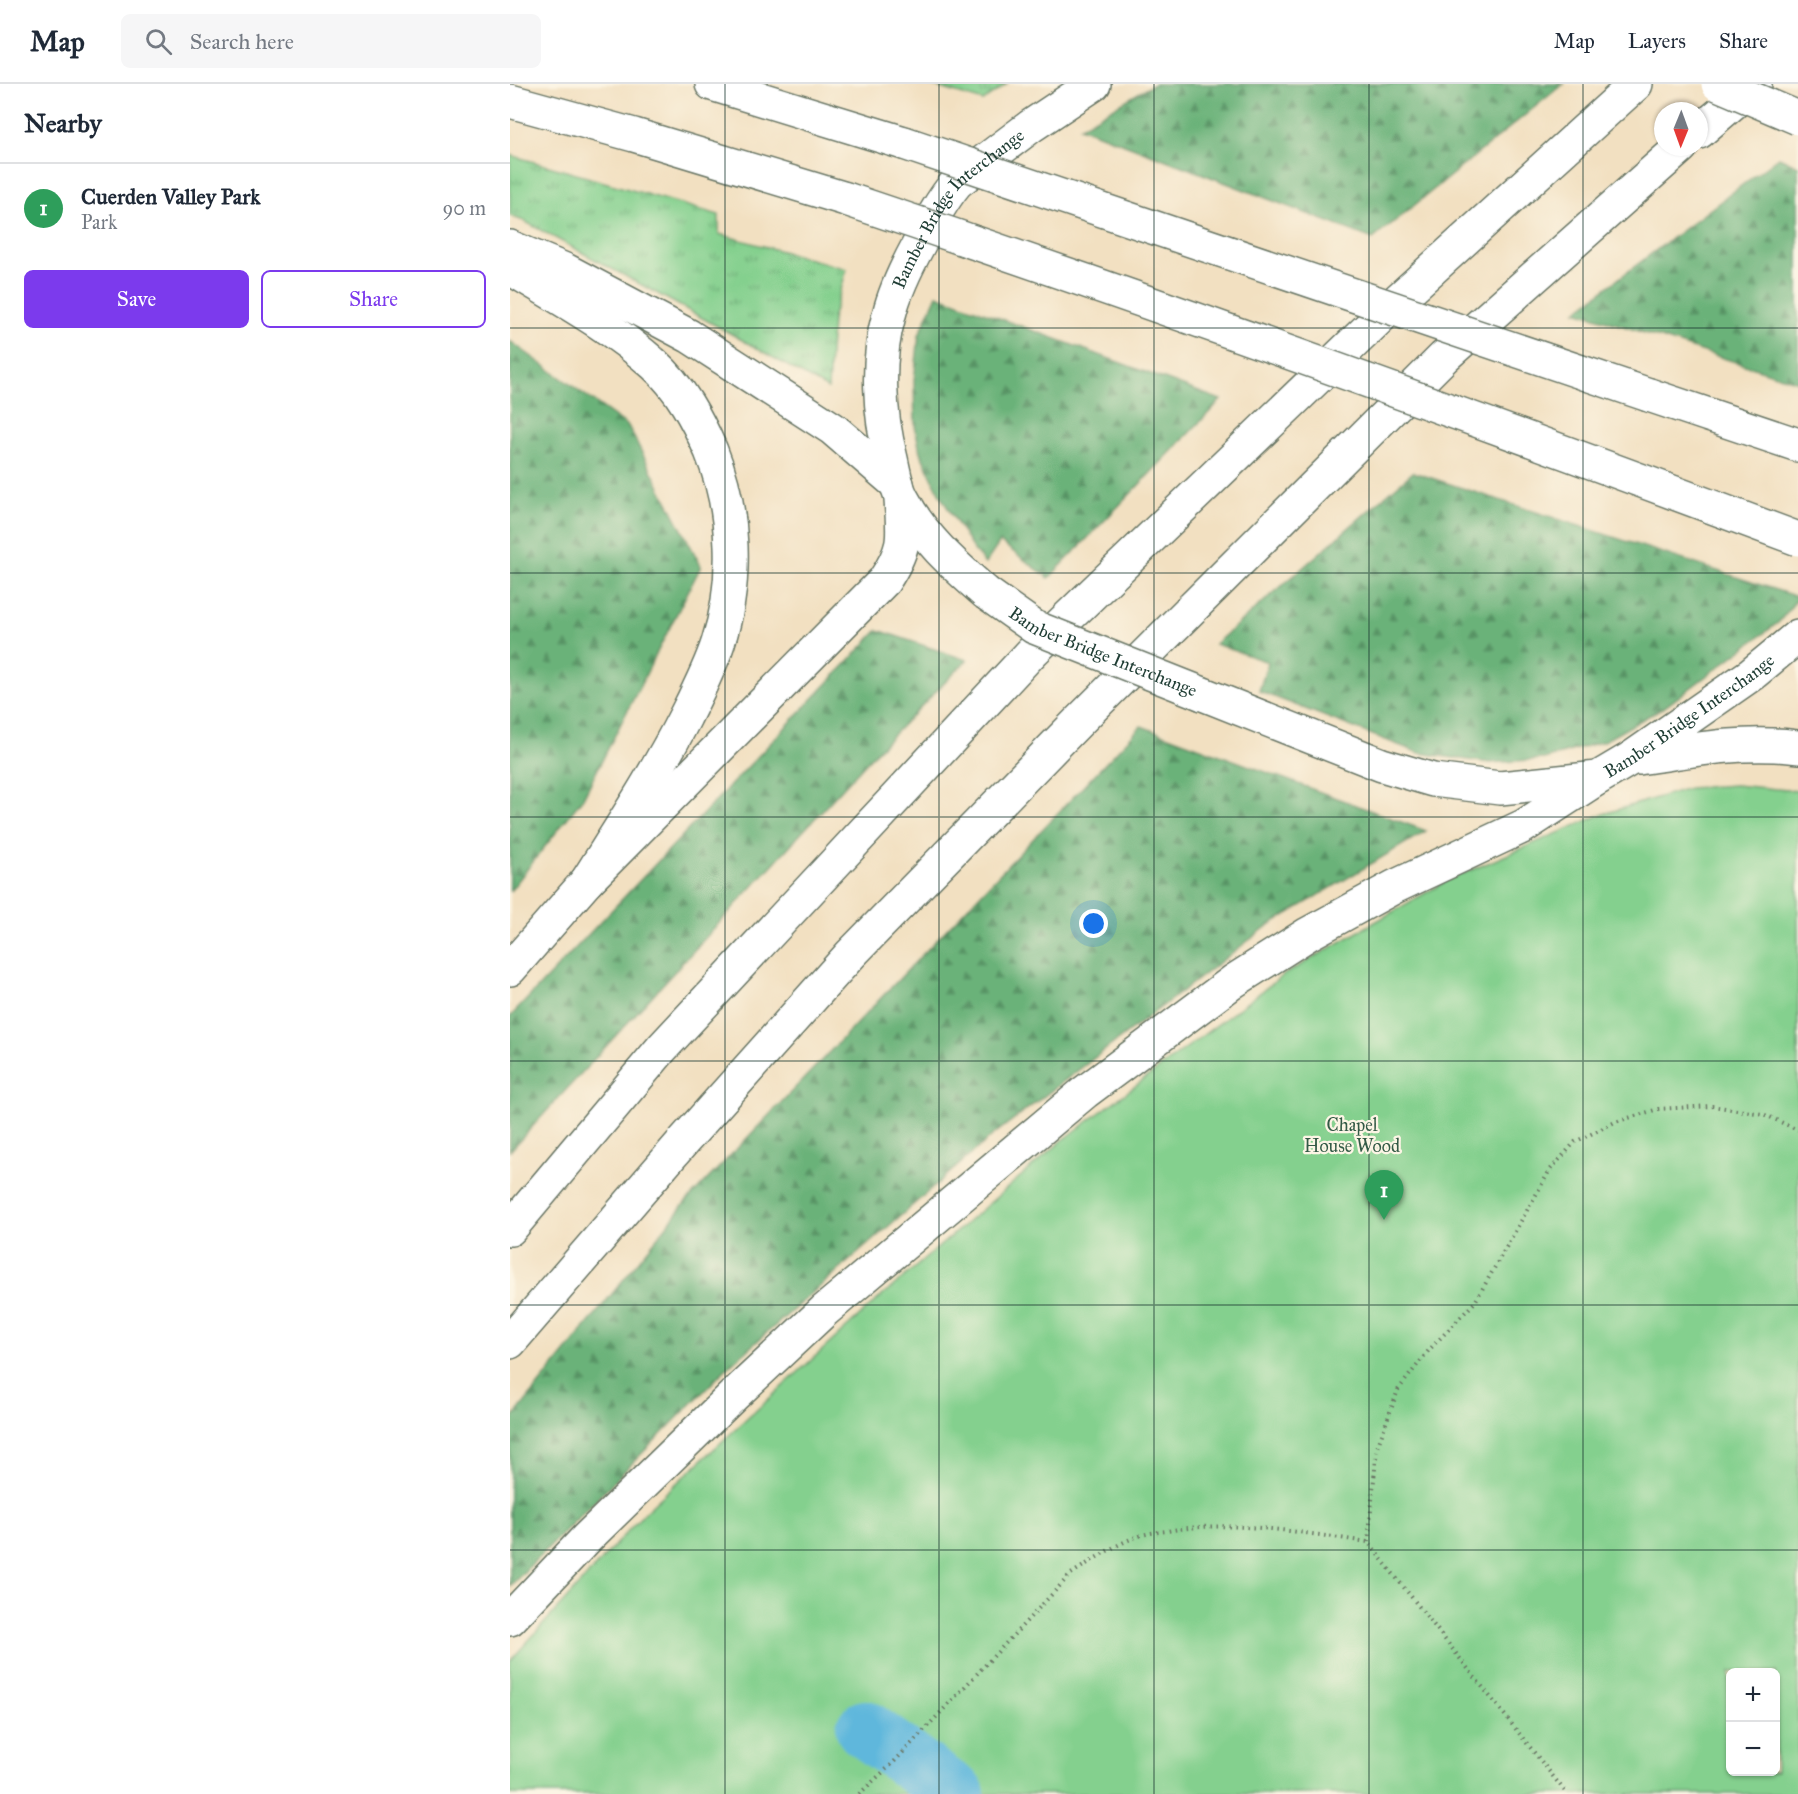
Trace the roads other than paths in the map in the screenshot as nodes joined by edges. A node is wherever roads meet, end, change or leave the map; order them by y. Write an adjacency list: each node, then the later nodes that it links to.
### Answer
1 (712, 84): 12 (highway, bridge)
2 (1094, 84): 13 (highway, Bamber Bridge Interchange)
3 (1636, 84): 21 (highway)
4 (1718, 84): 7 (highway, bridge)
5 (1755, 84): 8 (highway)
6 (510, 101): 14 (highway, bridge)
7 (1798, 118)
8 (1708, 124)
9 (1672, 156): 22 (highway)
10 (510, 247): 13 (highway)
11 (510, 268): 19 (highway)
12 (1798, 445)
13 (899, 490): 18 (highway, Bamber Bridge Interchange, bridge); 19 (highway)
14 (1798, 539)
15 (1798, 636): 17 (highway, Bamber Bridge Interchange)
16 (1798, 747): 17 (highway)
17 (1630, 759): 18 (highway, Bamber Bridge Interchange)
18 (1598, 778): 23 (highway)
19 (587, 881): 20 (highway)
20 (510, 969)
21 (510, 1228)
22 (510, 1342)
23 (510, 1619)

